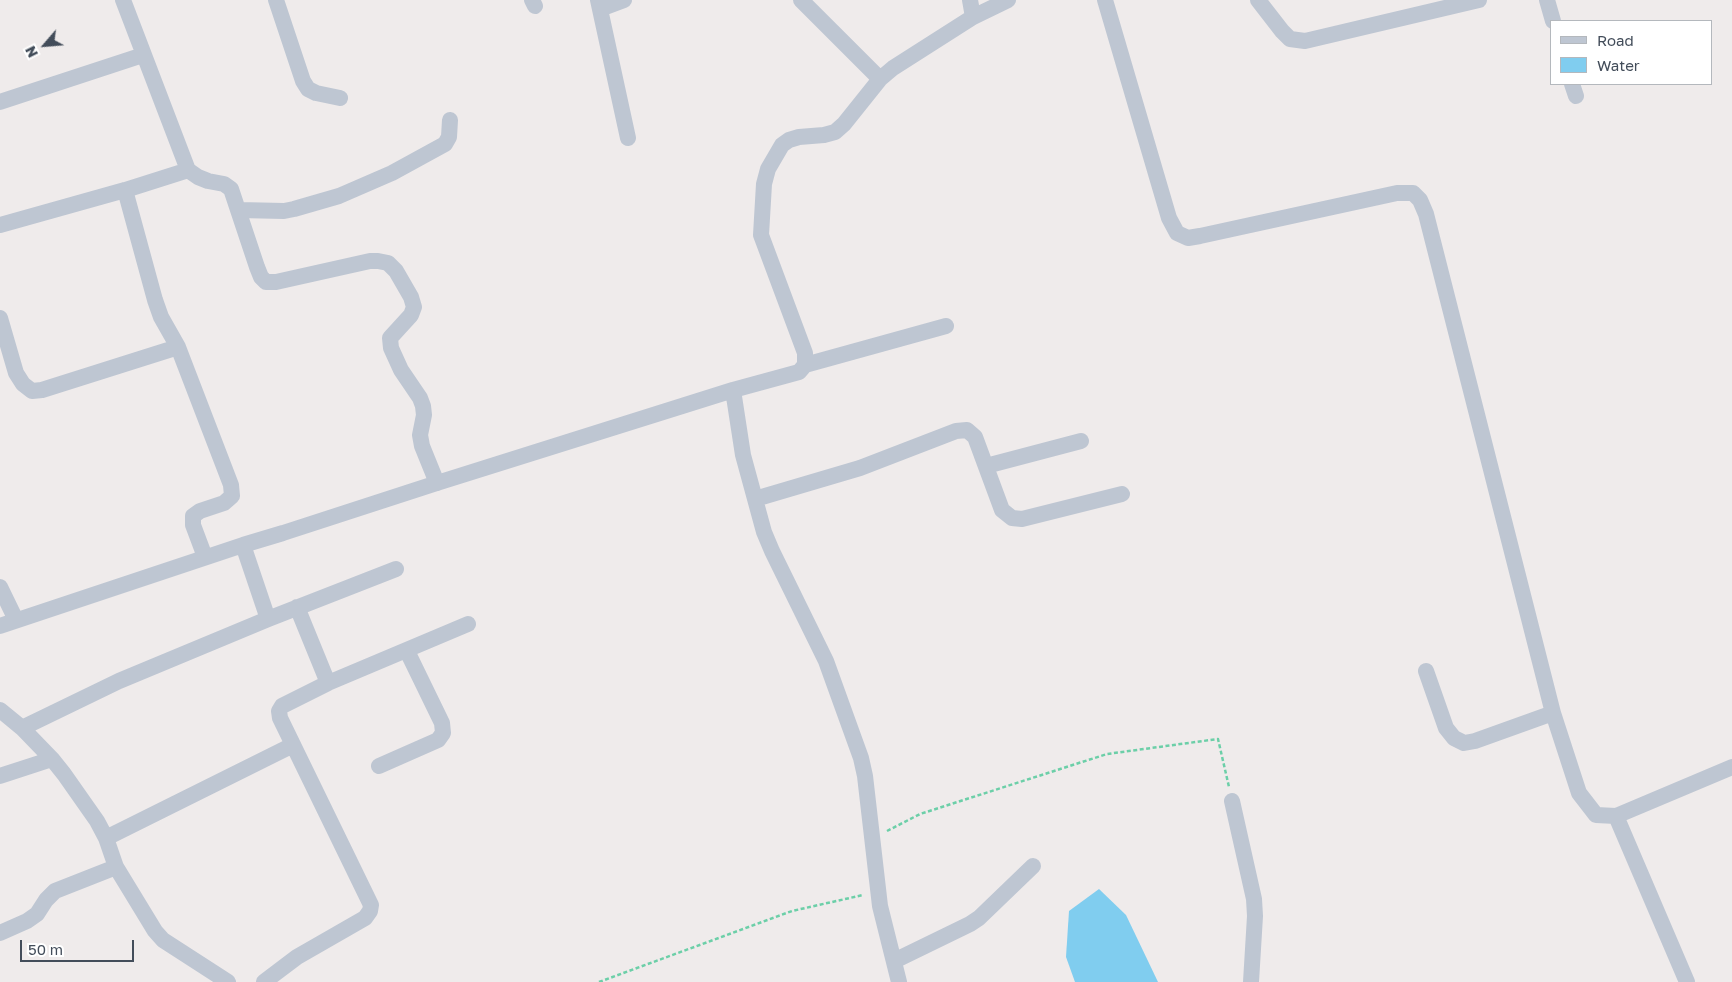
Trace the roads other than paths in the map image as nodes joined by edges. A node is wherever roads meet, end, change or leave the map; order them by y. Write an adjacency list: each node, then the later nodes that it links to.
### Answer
1 (123, 0): 14 (street)
2 (276, 0): 16 (street)
3 (624, 0): 11 (street)
4 (801, 0): 15 (street)
5 (970, 0): 12 (street)
6 (1008, 0): 12 (street)
7 (1105, 0): 47 (street)
8 (1258, 0): 9 (street)
9 (1479, 0)
10 (1546, 0): 13 (street)
11 (599, 4): 19 (street)
12 (973, 17): 15 (street)
13 (1553, 20)
14 (143, 55): 17 (street); 20 (street)
15 (880, 79): 28 (street)
16 (340, 98)
17 (0, 102)
18 (450, 120): 22 (street)
19 (628, 138)
20 (188, 170): 21 (street); 22 (street)
21 (125, 190): 23 (street); 26 (street)
22 (239, 210): 32 (street)
23 (0, 225)
24 (0, 318): 27 (street)
25 (946, 326): 28 (street)
26 (178, 347): 27 (street); 36 (street)
27 (4, 348)
28 (805, 365): 29 (street)
29 (733, 390): 32 (street); 34 (street)
30 (1081, 441): 31 (street)
31 (986, 466): 33 (street); 34 (street)
32 (437, 482): 35 (street)
33 (1122, 494)
34 (754, 499): 60 (street)
35 (244, 545): 36 (street); 40 (street)
36 (205, 557): 41 (street)
37 (396, 569): 39 (street)
38 (0, 587): 41 (street)
39 (297, 607): 40 (street); 45 (street)
40 (268, 618): 48 (street)
41 (8, 623)
42 (468, 624): 43 (street)
43 (407, 651): 45 (street); 51 (street)
44 (1426, 671): 47 (street)
45 (328, 683): 49 (street)
46 (0, 710): 48 (street)
47 (1554, 713): 55 (street)
48 (22, 728): 50 (street)
49 (293, 745): 56 (street); 62 (street)
50 (52, 759): 53 (street); 56 (street)
51 (379, 766)
52 (1732, 767): 55 (street)
53 (0, 776)
54 (1232, 801): 64 (street)
55 (1616, 816): 65 (street)
56 (106, 838): 58 (street)
57 (1033, 866): 60 (street)
58 (116, 867): 59 (street); 61 (street)
59 (0, 933)
60 (894, 961): 63 (street)
61 (228, 982)
62 (264, 982)
63 (899, 982)
64 (1251, 982)
65 (1687, 982)

